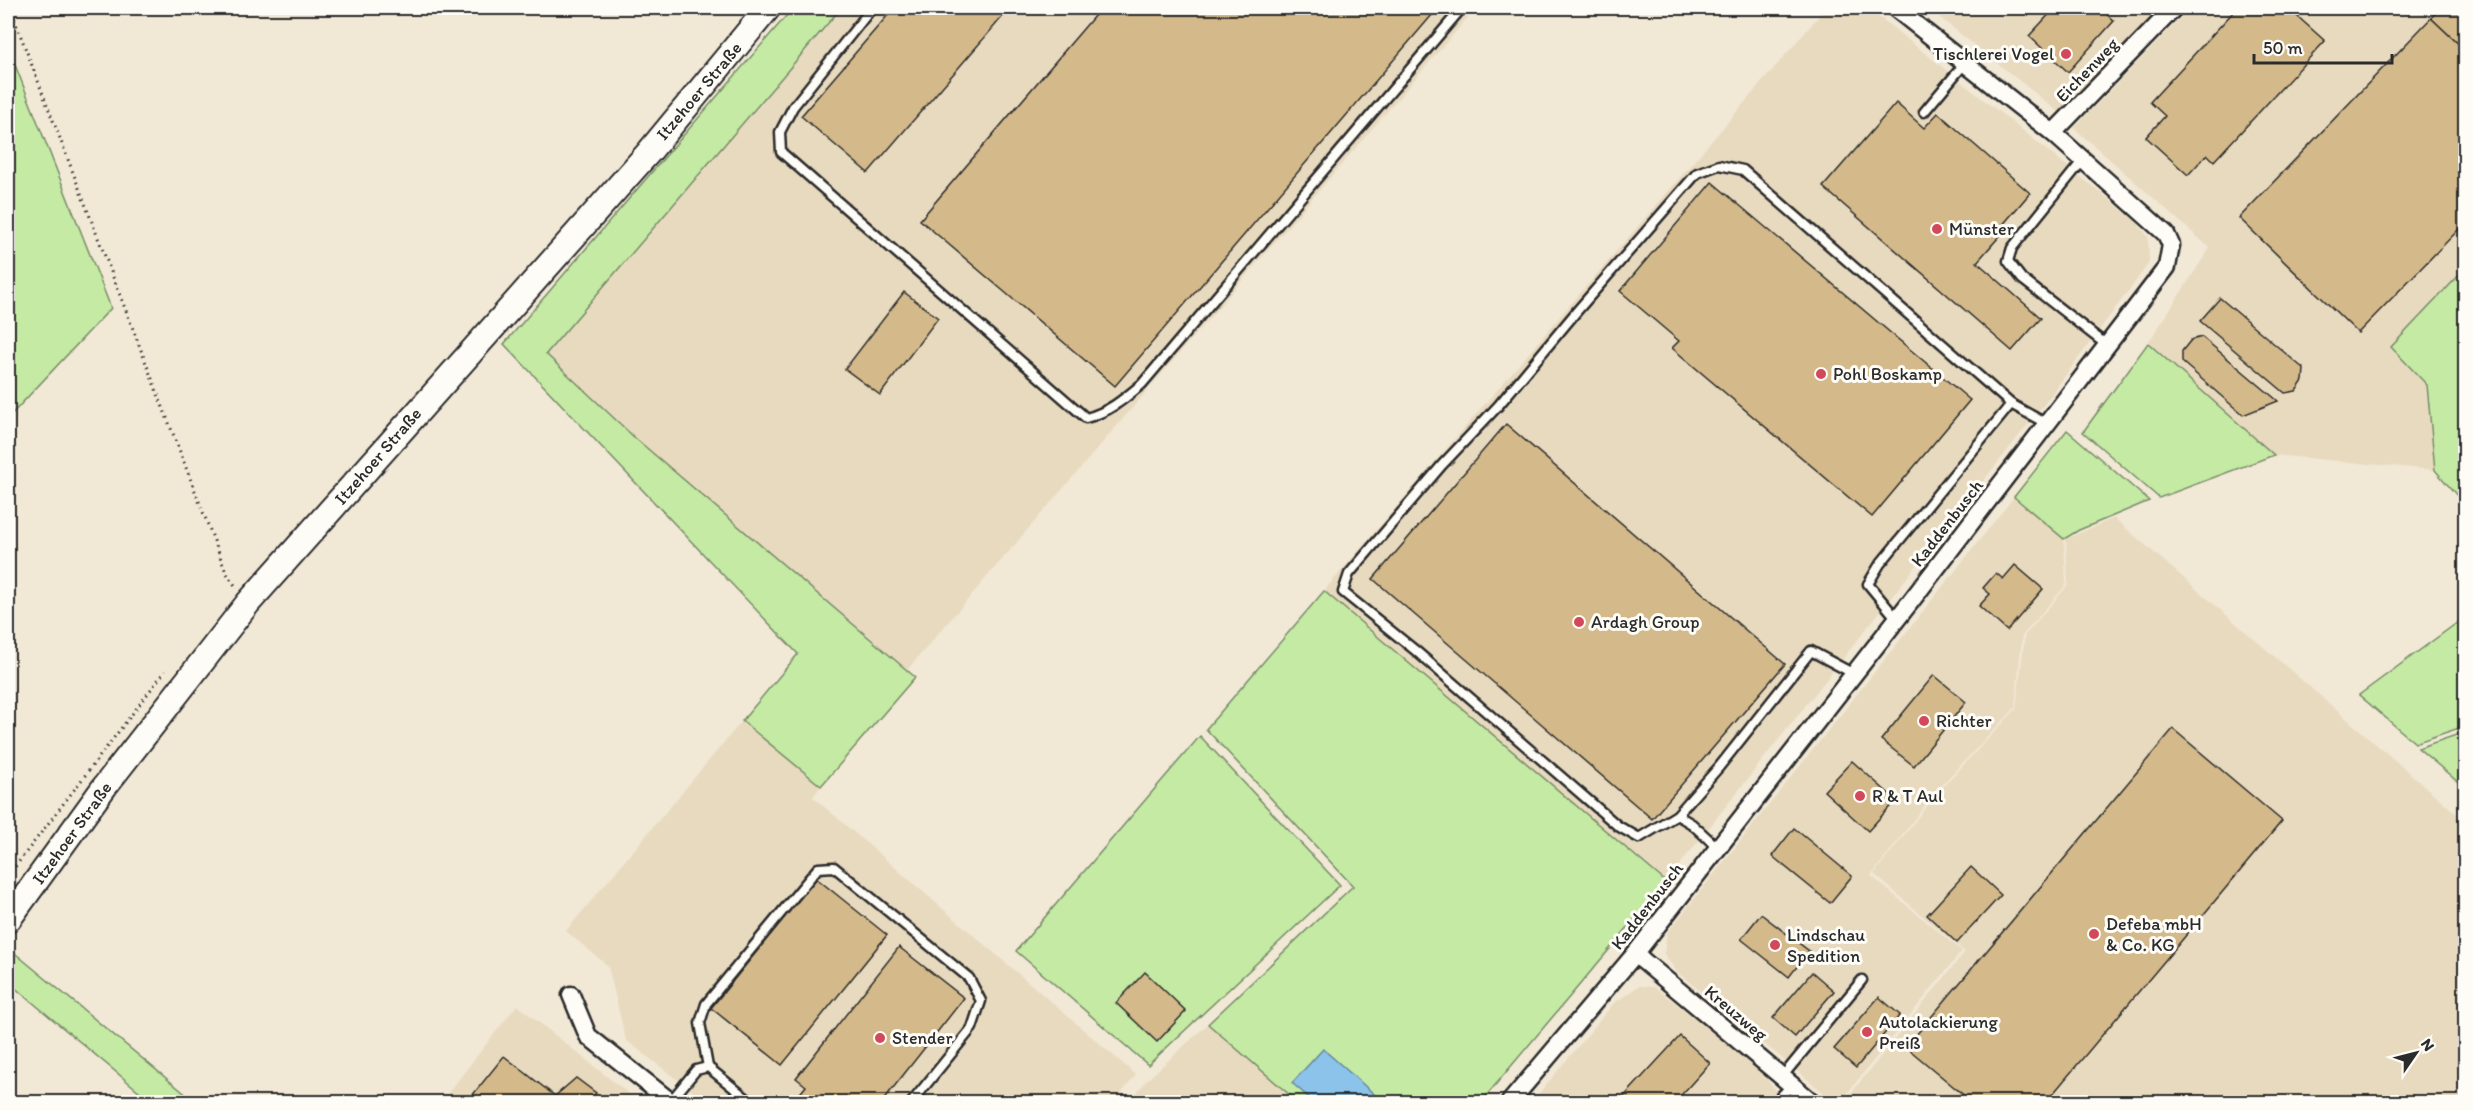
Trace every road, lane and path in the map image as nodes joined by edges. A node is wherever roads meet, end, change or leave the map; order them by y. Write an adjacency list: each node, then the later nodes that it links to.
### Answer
1 (10, 8): 14 (path)
2 (768, 8): 14 (main road, Itzehoer Straße)
3 (872, 8): 4 (lane)
4 (1462, 8)
5 (1895, 8): 7 (street, Kaddenbusch)
6 (2174, 8): 9 (street, Eichenweg)
7 (1965, 63): 8 (lane); 9 (street, Kaddenbusch)
8 (1924, 112)
9 (2053, 133): 10 (street, Kaddenbusch)
10 (2083, 160): 11 (street, Kaddenbusch); 11 (lane)
11 (2108, 346): 13 (street, Kaddenbusch)
12 (2011, 404): 13 (lane); 15 (lane); 17 (lane)
13 (2048, 424): 15 (street, Kaddenbusch)
14 (248, 603): 19 (main road, Itzehoer Straße)
15 (1897, 619): 16 (street, Kaddenbusch)
16 (1854, 674): 17 (lane); 18 (street, Kaddenbusch)
17 (1677, 815): 18 (lane)
18 (1718, 848): 20 (street, Kaddenbusch)
19 (8, 920)
20 (1635, 954): 24 (street, Kreuzweg); 28 (street, Kaddenbusch)
21 (1863, 980): 24 (lane)
22 (571, 995): 25 (street)
23 (708, 1067): 25 (lane); 26 (lane); 27 (lane)
24 (1787, 1081): 29 (lane); 30 (street, Kreuzweg)
25 (671, 1102)
26 (751, 1102)
27 (912, 1102)
28 (1510, 1102)
29 (1775, 1102)
30 (1812, 1102)

